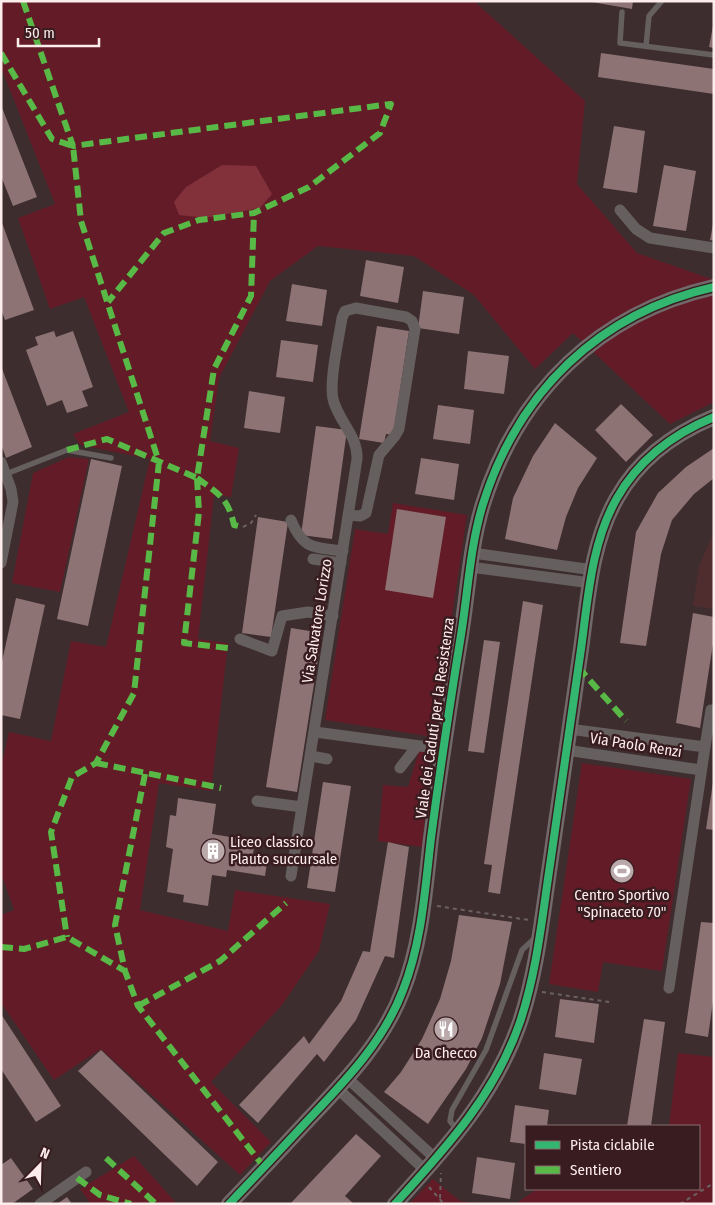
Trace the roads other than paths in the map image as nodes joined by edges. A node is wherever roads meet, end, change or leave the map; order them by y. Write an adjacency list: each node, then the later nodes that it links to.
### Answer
1 (661, 2): 3 (lane)
2 (622, 12): 3 (lane)
3 (646, 46): 4 (lane)
4 (714, 55)
5 (620, 210): 6 (street)
6 (714, 248)
7 (709, 288): 16 (street, Viale dei Caduti per la Resistenza)
8 (714, 417): 19 (street)
9 (111, 458): 11 (lane)
10 (1, 462): 11 (street)
11 (6, 474): 17 (street)
12 (348, 515): 12 (street, Via Salvatore Lorizzo); 14 (street, Via Salvatore Lorizzo)
13 (291, 520): 14 (street)
14 (343, 551): 18 (street, Via Salvatore Lorizzo)
15 (313, 559): 18 (street)
16 (472, 560): 19 (street); 27 (street, Viale dei Caduti per la Resistenza)
17 (1, 563)
18 (341, 563): 20 (street, Via Salvatore Lorizzo)
19 (592, 577): 23 (street)
20 (333, 616): 21 (street); 24 (street, Via Salvatore Lorizzo)
21 (240, 639)
22 (714, 710): 26 (street, Via Paolo Renzi)
23 (569, 729): 26 (street, Via Paolo Renzi); 28 (street)
24 (315, 732): 25 (street); 29 (street, Via Salvatore Lorizzo)
25 (417, 746): 27 (street); 31 (street)
26 (704, 747): 32 (street, Via Paolo Renzi)
27 (442, 749): 38 (street, Viale dei Caduti per la Resistenza)
28 (566, 750): 32 (street, Via Paolo Renzi); 36 (street)
29 (311, 756): 30 (street); 34 (street, Via Salvatore Lorizzo)
30 (326, 759)
31 (400, 768)
32 (701, 770): 37 (street, Via Paolo Renzi)
33 (257, 801): 34 (street)
34 (302, 806): 35 (street, Via Salvatore Lorizzo)
35 (291, 876)
36 (537, 927): 39 (street); 39 (lane)
37 (669, 988)
38 (342, 1083): 40 (street); 43 (street, Viale dei Caduti per la Resistenza)
39 (459, 1132): 40 (street)
40 (432, 1171): 44 (street)
41 (86, 1172): 42 (street)
42 (40, 1204)
43 (229, 1204)
44 (395, 1204)

